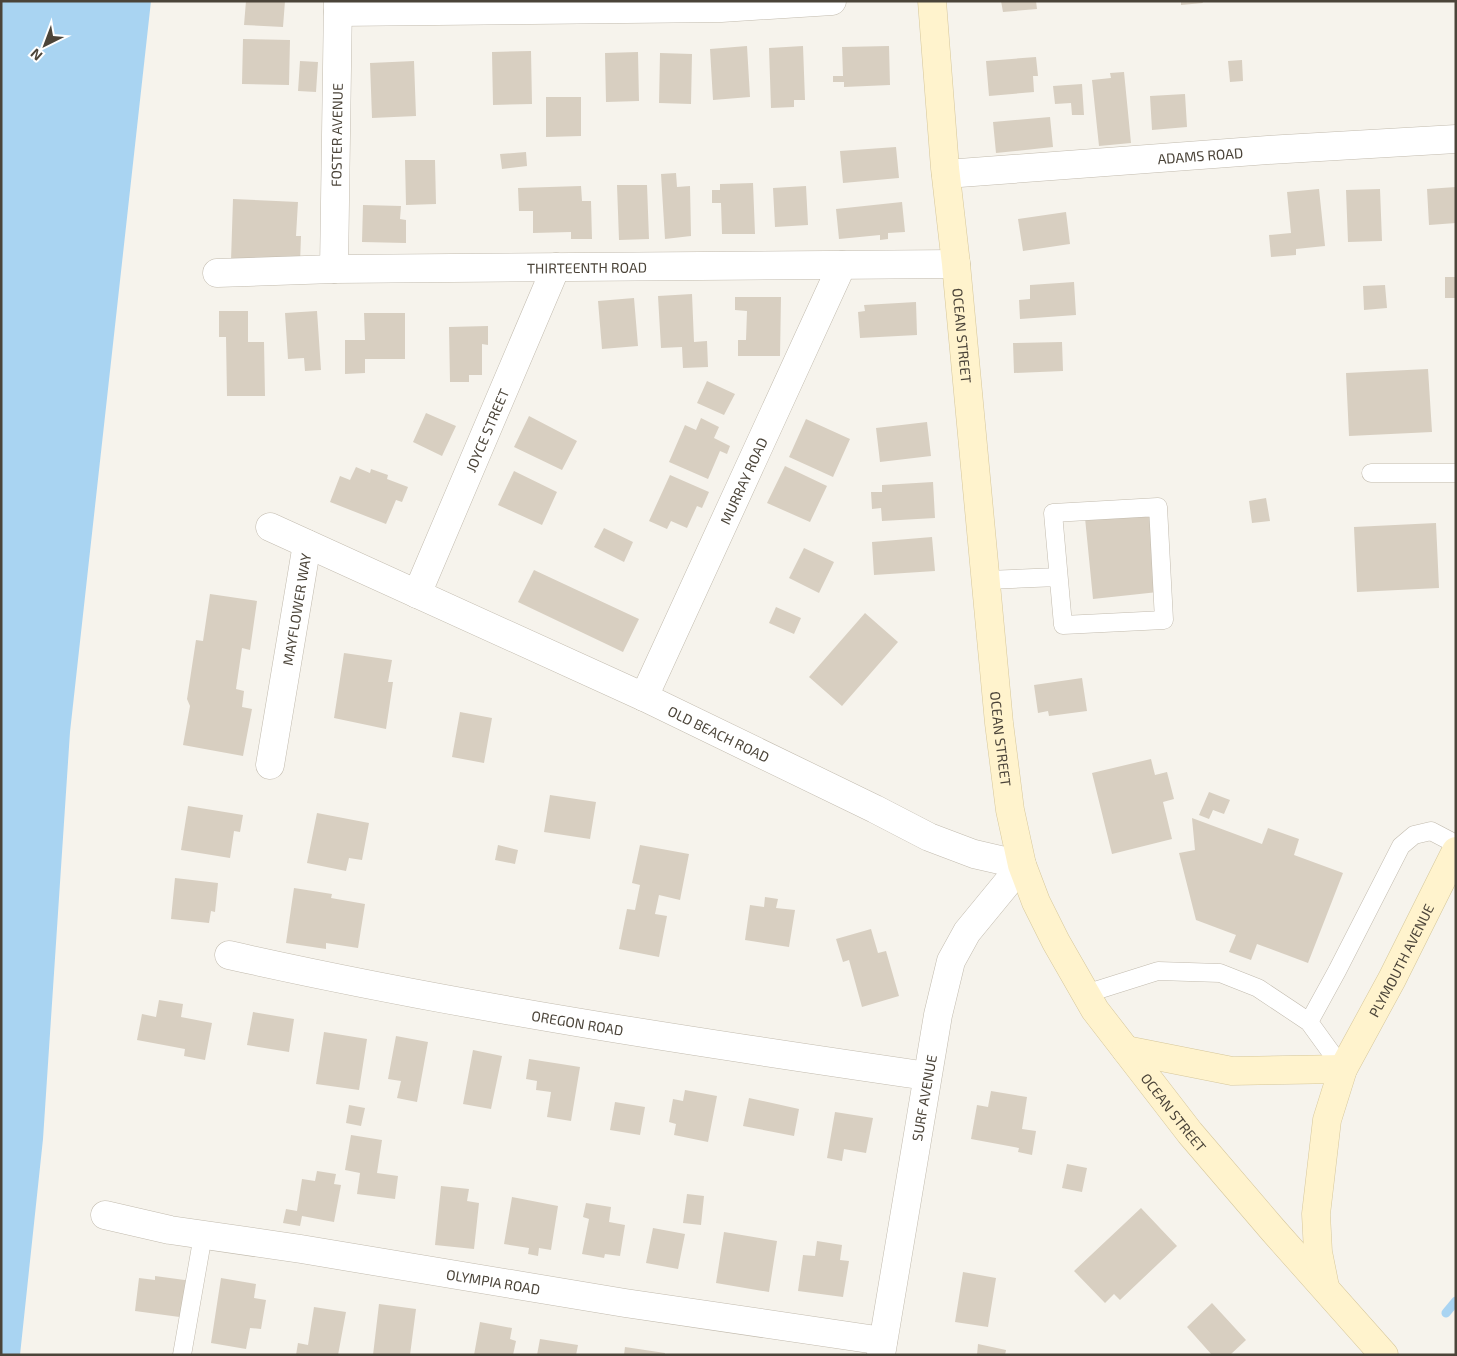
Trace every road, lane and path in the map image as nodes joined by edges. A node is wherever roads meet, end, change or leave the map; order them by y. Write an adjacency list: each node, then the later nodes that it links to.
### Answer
1 (832, 1): 3 (street)
2 (932, 1): 5 (main road, OCEAN STREET)
3 (338, 7): 9 (street, FOSTER AVENUE)
4 (1456, 138): 5 (street, ADAMS ROAD)
5 (946, 174): 6 (main road, OCEAN STREET)
6 (956, 264): 7 (street, THIRTEENTH ROAD); 16 (main road, OCEAN STREET)
7 (842, 265): 8 (street, THIRTEENTH ROAD); 18 (street, MURRAY ROAD)
8 (556, 267): 9 (street, THIRTEENTH ROAD); 17 (street, JOYCE STREET)
9 (334, 269): 10 (street, THIRTEENTH ROAD)
10 (217, 273)
11 (1371, 473): 12 (lane)
12 (1456, 473)
13 (270, 528): 14 (street)
14 (307, 544): 17 (street, MAYFLOWER WAY); 19 (street, MAYFLOWER WAY)
15 (1058, 577): 15 (lane); 16 (lane)
16 (987, 580): 22 (main road, OCEAN STREET)
17 (417, 594): 18 (street, OLD BEACH ROAD)
18 (644, 697): 22 (street, OLD BEACH ROAD)
19 (270, 765)
20 (1456, 844): 25 (lane)
21 (1456, 851): 27 (main road, PLYMOUTH AVENUE)
22 (1022, 865): 24 (main road, OCEAN STREET); 28 (street, SURF AVENUE)
23 (229, 955): 28 (street, OREGON ROAD)
24 (1085, 994): 25 (lane); 26 (main road, OCEAN STREET)
25 (1309, 1022): 27 (lane)
26 (1126, 1050): 27 (main road); 31 (main road, OCEAN STREET)
27 (1343, 1069): 31 (main road, PLYMOUTH AVENUE)
28 (928, 1076): 32 (street, SURF AVENUE)
29 (104, 1215): 30 (street, OLYMPIA ROAD)
30 (203, 1235): 32 (street, OLYMPIA ROAD); 33 (lane)
31 (1325, 1287): 34 (main road, OCEAN STREET)
32 (882, 1348)
33 (182, 1355)
34 (1384, 1355)

